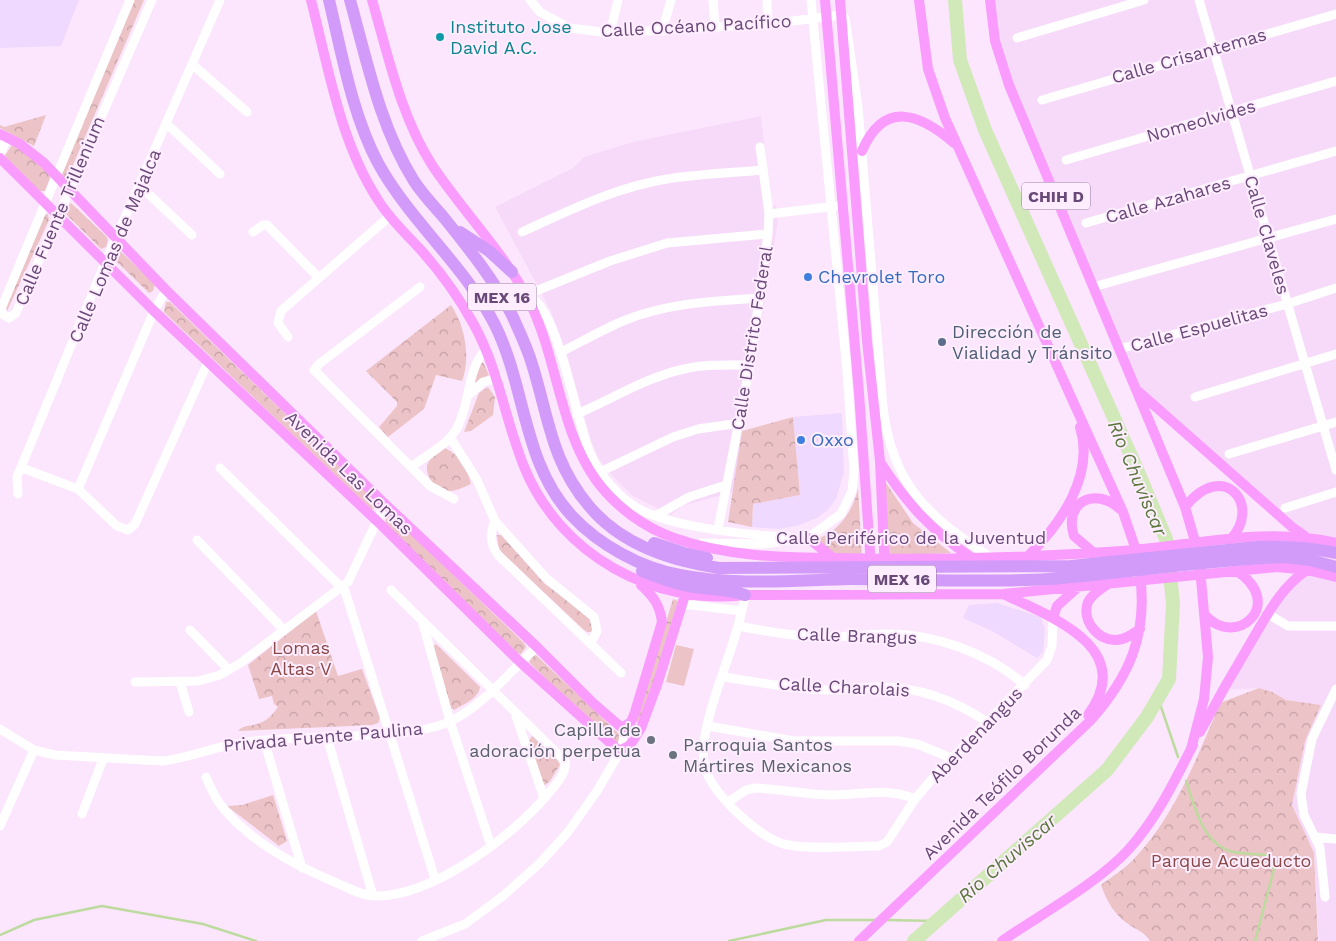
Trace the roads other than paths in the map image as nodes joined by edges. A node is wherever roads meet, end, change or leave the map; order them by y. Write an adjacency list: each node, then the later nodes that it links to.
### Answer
1 (130, 0): 46 (street, Calle Fuente Trillenium)
2 (152, 0): 49 (street, Calle Fuente Trillenium)
3 (220, 0): 30 (street, Calle Lomas de Majalca)
4 (311, 0): 54 (main road)
5 (329, 0): 124 (highway, MEX 16)
6 (350, 0): 57 (highway, MEX 16)
7 (372, 0): 66 (main road, Calle Periférico de la Juventud)
8 (530, 0): 27 (street, Calle Océano Pacífico)
9 (618, 0): 27 (street)
10 (671, 0): 26 (street)
11 (713, 0): 25 (street)
12 (767, 0): 24 (street)
13 (811, 0): 23 (street)
14 (825, 0): 22 (main road)
15 (840, 0): 21 (main road)
16 (919, 0): 38 (main road)
17 (990, 0): 69 (main road, CHIH D)
18 (1144, 0): 28 (street)
19 (1199, 0): 29 (street, Calle Claveles)
20 (1336, 14): 29 (street, Calle Crisantemas)
21 (842, 15): 22 (street, Calle Océano Pacífico); 39 (street); 97 (main road)
22 (826, 16): 23 (street, Calle Océano Pacífico); 51 (main road)
23 (813, 18): 24 (street, Calle Océano Pacífico); 51 (street)
24 (768, 24): 25 (street, Calle Océano Pacífico)
25 (716, 26): 26 (street, Calle Océano Pacífico)
26 (662, 31): 27 (street, Calle Océano Pacífico)
27 (610, 33)
28 (1017, 38)
29 (1213, 49): 32 (street, Calle Crisantemas); 34 (street, Calle Claveles)
30 (193, 65): 33 (street); 35 (street, Calle Lomas de Majalca)
31 (1336, 81): 34 (street, Nomeolvides)
32 (1042, 100)
33 (246, 112)
34 (1231, 112): 43 (street, Nomeolvides); 47 (street, Calle Claveles)
35 (167, 124): 45 (street); 48 (street, Calle Lomas de Majalca)
36 (4, 136): 41 (street); 46 (main road, Avenida Las Lomas)
37 (760, 146): 44 (street, Calle Distrito Federal)
38 (958, 146): 39 (main road); 88 (main road)
39 (862, 150): 135 (street)
40 (1336, 151): 47 (street, Calle Azahares)
41 (0, 155)
42 (0, 158): 50 (main road, Avenida Las Lomas)
43 (1066, 160)
44 (763, 170): 52 (street, Calle Distrito Federal); 59 (street)
45 (220, 174)
46 (56, 176): 49 (main road, Avenida Las Lomas); 50 (street, Calle Fuente Trillenium)
47 (1250, 176): 56 (street, Calle Azahares); 64 (street, Calle Claveles)
48 (140, 186): 61 (street); 63 (street, Calle Lomas de Majalca)
49 (68, 191): 53 (street, Calle Fuente Trillenium); 63 (main road, Avenida Las Lomas)
50 (45, 204): 53 (main road, Avenida Las Lomas); 53 (street, Calle Fuente Trillenium)
51 (837, 206): 52 (street); 62 (main road)
52 (769, 214): 60 (street, Calle Distrito Federal)
53 (57, 215): 65 (main road, Avenida Las Lomas)
54 (390, 216): 67 (street); 79 (main road)
55 (1336, 219): 64 (street)
56 (1086, 223)
57 (450, 225): 66 (highway); 116 (highway, MEX 16)
58 (253, 232): 67 (street)
59 (522, 232)
60 (768, 234): 72 (street); 73 (street, Calle Distrito Federal)
61 (192, 235)
62 (840, 238): 75 (street); 76 (main road)
63 (116, 239): 65 (street, Calle Lomas de Majalca); 71 (main road, Avenida Las Lomas)
64 (1269, 240): 69 (street); 74 (street, Calle Claveles)
65 (105, 263): 77 (main road, Avenida Las Lomas); 98 (street, Calle Lomas de Majalca)
66 (512, 272): 72 (main road, Calle Periférico de la Juventud)
67 (318, 277): 78 (street)
68 (420, 287): 100 (street)
69 (1093, 287): 80 (main road, CHIH D)
70 (1336, 288): 74 (street, Calle Espuelitas)
71 (166, 290): 77 (street); 108 (main road, Avenida Las Lomas)
72 (526, 295): 81 (street); 122 (main road, Calle Periférico de la Juventud)
73 (760, 298): 81 (street); 85 (street, Calle Distrito Federal)
74 (1287, 304): 80 (street, Calle Espuelitas); 84 (street, Calle Claveles)
75 (840, 308): 76 (main road); 119 (street)
76 (852, 308): 133 (main road)
77 (154, 311): 83 (main road, Avenida Las Lomas); 104 (street)
78 (288, 337)
79 (486, 349): 86 (main road); 89 (street)
80 (1119, 350): 87 (main road, CHIH D)
81 (561, 352): 91 (street)
82 (1336, 354): 84 (street)
83 (208, 362): 104 (street); 113 (main road, Avenida Las Lomas)
84 (1305, 363): 90 (street); 94 (street, Calle Claveles)
85 (750, 366): 91 (street); 93 (street, Calle Distrito Federal)
86 (498, 378): 89 (street); 141 (main road)
87 (1135, 388): 109 (main road, CHIH D); 118 (main road)
88 (1070, 392): 111 (main road, Avenida Teófilo Borunda); 129 (main road)
89 (468, 396): 95 (street)
90 (1195, 397)
91 (577, 414): 102 (street)
92 (1336, 422): 94 (street)
93 (740, 423): 102 (street); 103 (street, Calle Distrito Federal)
94 (1323, 426): 96 (street); 101 (street, Calle Claveles)
95 (450, 437): 100 (street); 114 (street)
96 (1229, 454)
97 (880, 461): 131 (main road); 134 (main road)
98 (22, 468): 104 (street); 106 (street, Calle Lomas de Majalca)
99 (220, 468): 144 (street)
100 (410, 468): 107 (street)
101 (1336, 470)
102 (600, 472): 112 (street)
103 (726, 485): 112 (street); 115 (street, Calle Distrito Federal)
104 (78, 489)
105 (1336, 492): 110 (street)
106 (18, 494)
107 (454, 499)
108 (385, 504): 113 (street); 162 (main road, Avenida Las Lomas)
109 (1185, 507): 121 (main road); 153 (main road, CHIH D)
110 (1285, 508)
111 (1123, 512): 125 (main road); 158 (main road, Avenida Teófilo Borunda)
112 (657, 515): 115 (street)
113 (376, 521): 144 (street); 163 (main road, Avenida Las Lomas)
114 (495, 521): 161 (street); 161 (street)
115 (718, 529): 119 (street)
116 (616, 531): 132 (highway); 137 (highway, MEX 16)
117 (1262, 537): 118 (main road); 121 (main road); 127 (highway)
118 (1306, 537): 123 (main road)
119 (808, 538): 122 (street); 130 (main road)
120 (197, 540): 160 (street)
121 (1230, 540): 127 (main road)
122 (693, 543): 132 (main road, Calle Periférico de la Juventud)
123 (1336, 543)
124 (613, 549): 137 (highway, MEX 16); 148 (highway)
125 (1094, 553): 128 (main road, Calle Periférico de la Juventud); 129 (main road, Calle Periférico de la Juventud)
126 (1336, 553): 127 (highway, MEX 16)
127 (1215, 555): 128 (highway, MEX 16); 136 (highway, MEX 16); 137 (highway, MEX 16); 138 (main road); 142 (main road)
128 (1124, 556): 135 (highway, Calle Periférico de la Juventud / MEX 16)
129 (1027, 557): 135 (main road, Calle Periférico de la Juventud)
130 (832, 558): 132 (main road, Calle Periférico de la Juventud); 133 (main road, Calle Periférico de la Juventud)
131 (972, 558): 134 (main road, Calle Periférico de la Juventud); 135 (main road, Calle Periférico de la Juventud)
132 (786, 559)
133 (870, 560): 134 (main road, Calle Periférico de la Juventud); 149 (main road)
134 (884, 560): 146 (main road)
135 (996, 563): 137 (highway, MEX 16)
136 (1336, 567)
137 (679, 568)
138 (1235, 570): 139 (main road); 153 (main road)
139 (1307, 570): 140 (main road); 152 (main road)
140 (1336, 577)
141 (632, 578): 150 (main road); 178 (main road)
142 (1110, 583): 143 (main road); 158 (main road)
143 (1078, 587): 147 (main road); 154 (main road)
144 (342, 588): 160 (street); 180 (street)
145 (391, 590): 155 (street)
146 (886, 594): 147 (main road); 149 (main road)
147 (1002, 594): 154 (main road)
148 (745, 595): 149 (main road); 150 (main road); 151 (street)
149 (873, 595)
150 (684, 599): 151 (street); 184 (main road)
151 (742, 611): 156 (street)
152 (1268, 614): 157 (street); 185 (main road)
153 (1205, 615): 185 (main road)
154 (1052, 618): 169 (street, Aberdenangus); 186 (main road)
155 (423, 623): 170 (street); 175 (street)
156 (738, 626): 166 (street); 169 (street, Calle Brangus)
157 (1336, 626)
158 (1140, 629): 186 (main road, Avenida Teófilo Borunda)
159 (190, 630): 164 (street)
160 (284, 630): 164 (street)
161 (591, 643): 165 (street)
162 (537, 647): 163 (street, Privada Fuente Paulina); 178 (main road, Avenida Las Lomas)
163 (520, 662): 170 (street, Privada Fuente Paulina); 184 (main road, Avenida Las Lomas)
164 (229, 670): 168 (street)
165 (621, 673)
166 (723, 677): 176 (street, Calle Charolais); 177 (street)
167 (135, 682): 168 (street)
168 (180, 682): 173 (street)
169 (1025, 685): 176 (street, Aberdenangus)
170 (491, 690): 174 (street); 175 (street, Privada Fuente Paulina)
171 (1336, 690): 172 (street)
172 (1333, 700): 195 (street)
173 (189, 712)
174 (515, 713): 190 (street); 190 (street)
175 (450, 721): 180 (street, Privada Fuente Paulina); 197 (street)
176 (988, 723): 187 (street, Aberdenangus)
177 (708, 726): 187 (street); 192 (street)
178 (626, 727): 184 (street)
179 (0, 729): 183 (street, Privada Fuente Paulina)
180 (389, 734): 181 (street, Privada Fuente Paulina); 199 (street)
181 (327, 737): 182 (street, Privada Fuente Paulina); 200 (street)
182 (264, 740): 188 (street, Privada Fuente Paulina); 198 (street)
183 (34, 750): 188 (street, Privada Fuente Paulina); 194 (street)
184 (621, 750): 203 (street)
185 (1191, 750): 204 (main road)
186 (1055, 754): 202 (main road, Avenida Teófilo Borunda)
187 (952, 758): 191 (street, Aberdenangus)
188 (103, 759): 193 (street)
189 (206, 777): 198 (street)
190 (544, 798): 197 (street)
191 (915, 799): 192 (street); 192 (street, Aberdenangus)
192 (728, 802)
193 (82, 814)
194 (0, 826)
195 (1316, 837): 196 (street); 201 (street)
196 (1336, 839)
197 (491, 846): 199 (street)
198 (302, 868): 200 (street)
199 (435, 879): 200 (street)
200 (373, 896)
201 (1324, 897)
202 (862, 938)
203 (422, 941)
204 (1002, 941)

